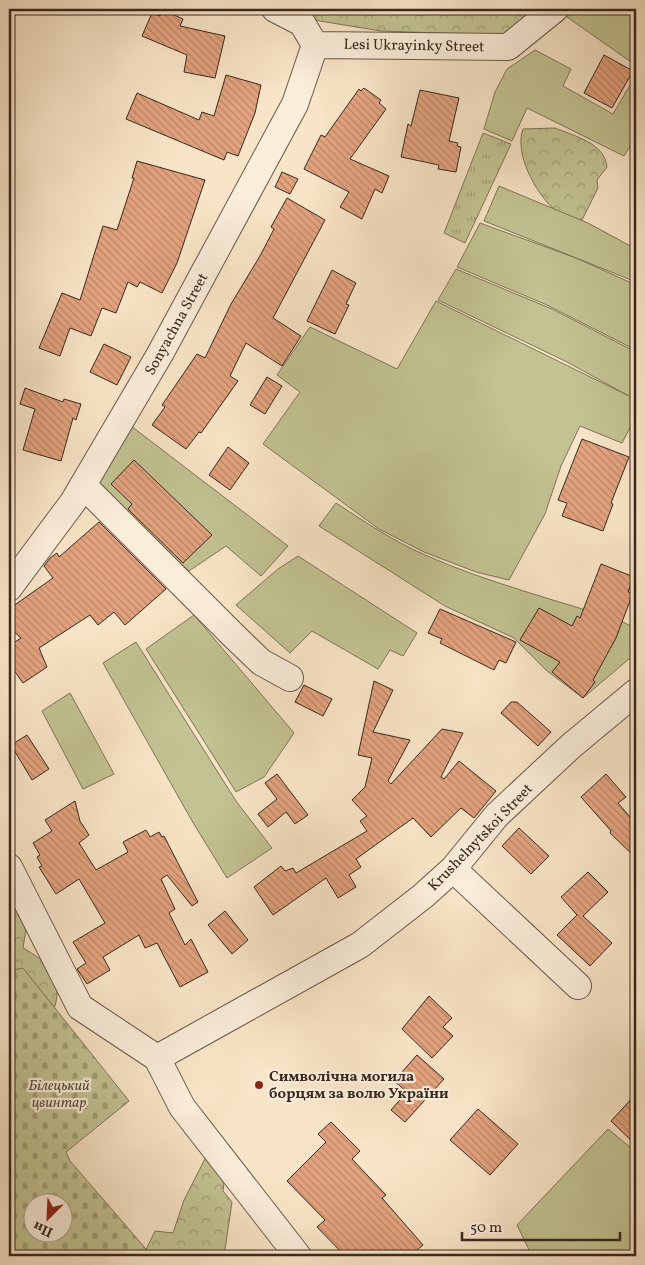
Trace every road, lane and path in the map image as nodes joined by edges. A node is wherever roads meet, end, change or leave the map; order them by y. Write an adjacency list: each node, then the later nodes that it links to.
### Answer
1 (275, 9): 3 (street)
2 (555, 9): 3 (street, Lesi Ukrayinky Street)
3 (316, 45): 4 (street, Sonyachna Street)
4 (83, 485): 5 (street, Sonyachna Street); 6 (street)
5 (9, 588)
6 (290, 678)
7 (636, 692): 9 (street, Krushelnytskoi Street)
8 (9, 867): 11 (street)
9 (453, 869): 10 (street); 11 (street, Krushelnytskoi Street)
10 (578, 986)
11 (157, 1058): 12 (street)
12 (298, 1256)

